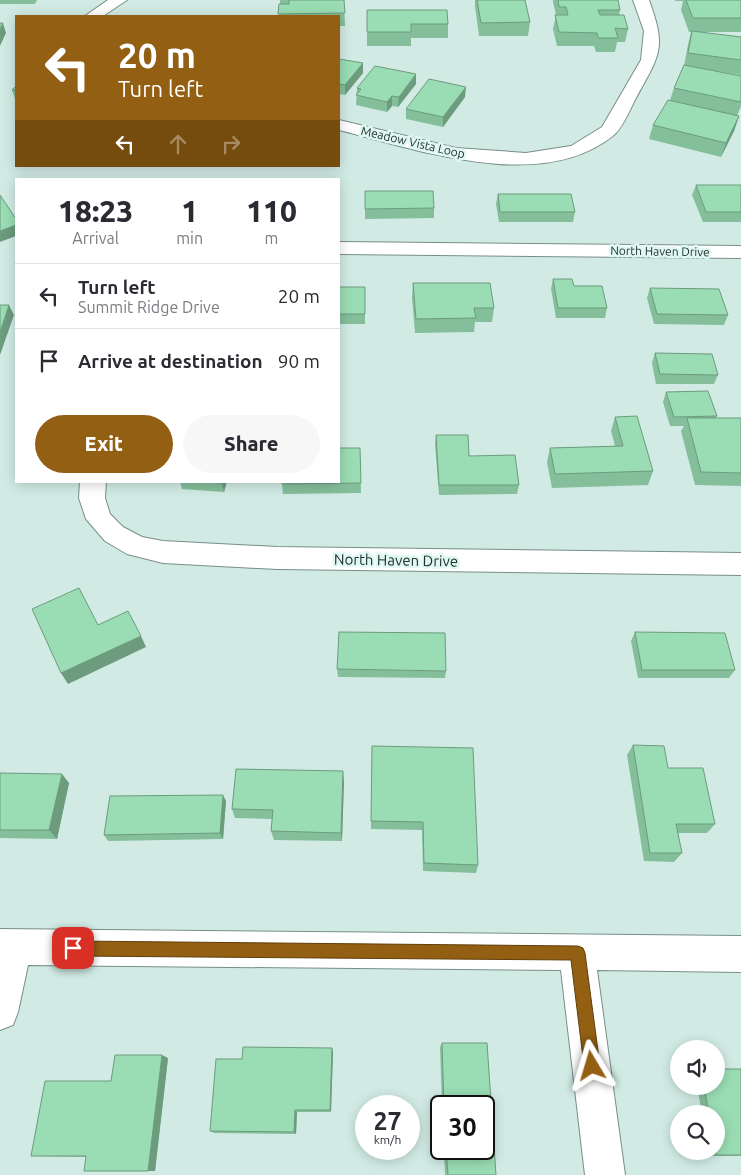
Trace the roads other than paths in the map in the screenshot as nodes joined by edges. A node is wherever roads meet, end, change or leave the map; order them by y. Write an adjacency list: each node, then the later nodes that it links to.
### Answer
1 (119, 0): 3 (street)
2 (641, 0): 4 (street, Meadow Vista Loop)
3 (94, 15)
4 (340, 125)
5 (340, 248): 6 (street, North Haven Drive)
6 (741, 252)
7 (93, 483): 8 (street, North Haven Drive)
8 (741, 564)
9 (7, 948): 10 (street); 12 (street)
10 (578, 953): 11 (street); 13 (street)
11 (741, 954)
12 (0, 1012)
13 (606, 1175)

